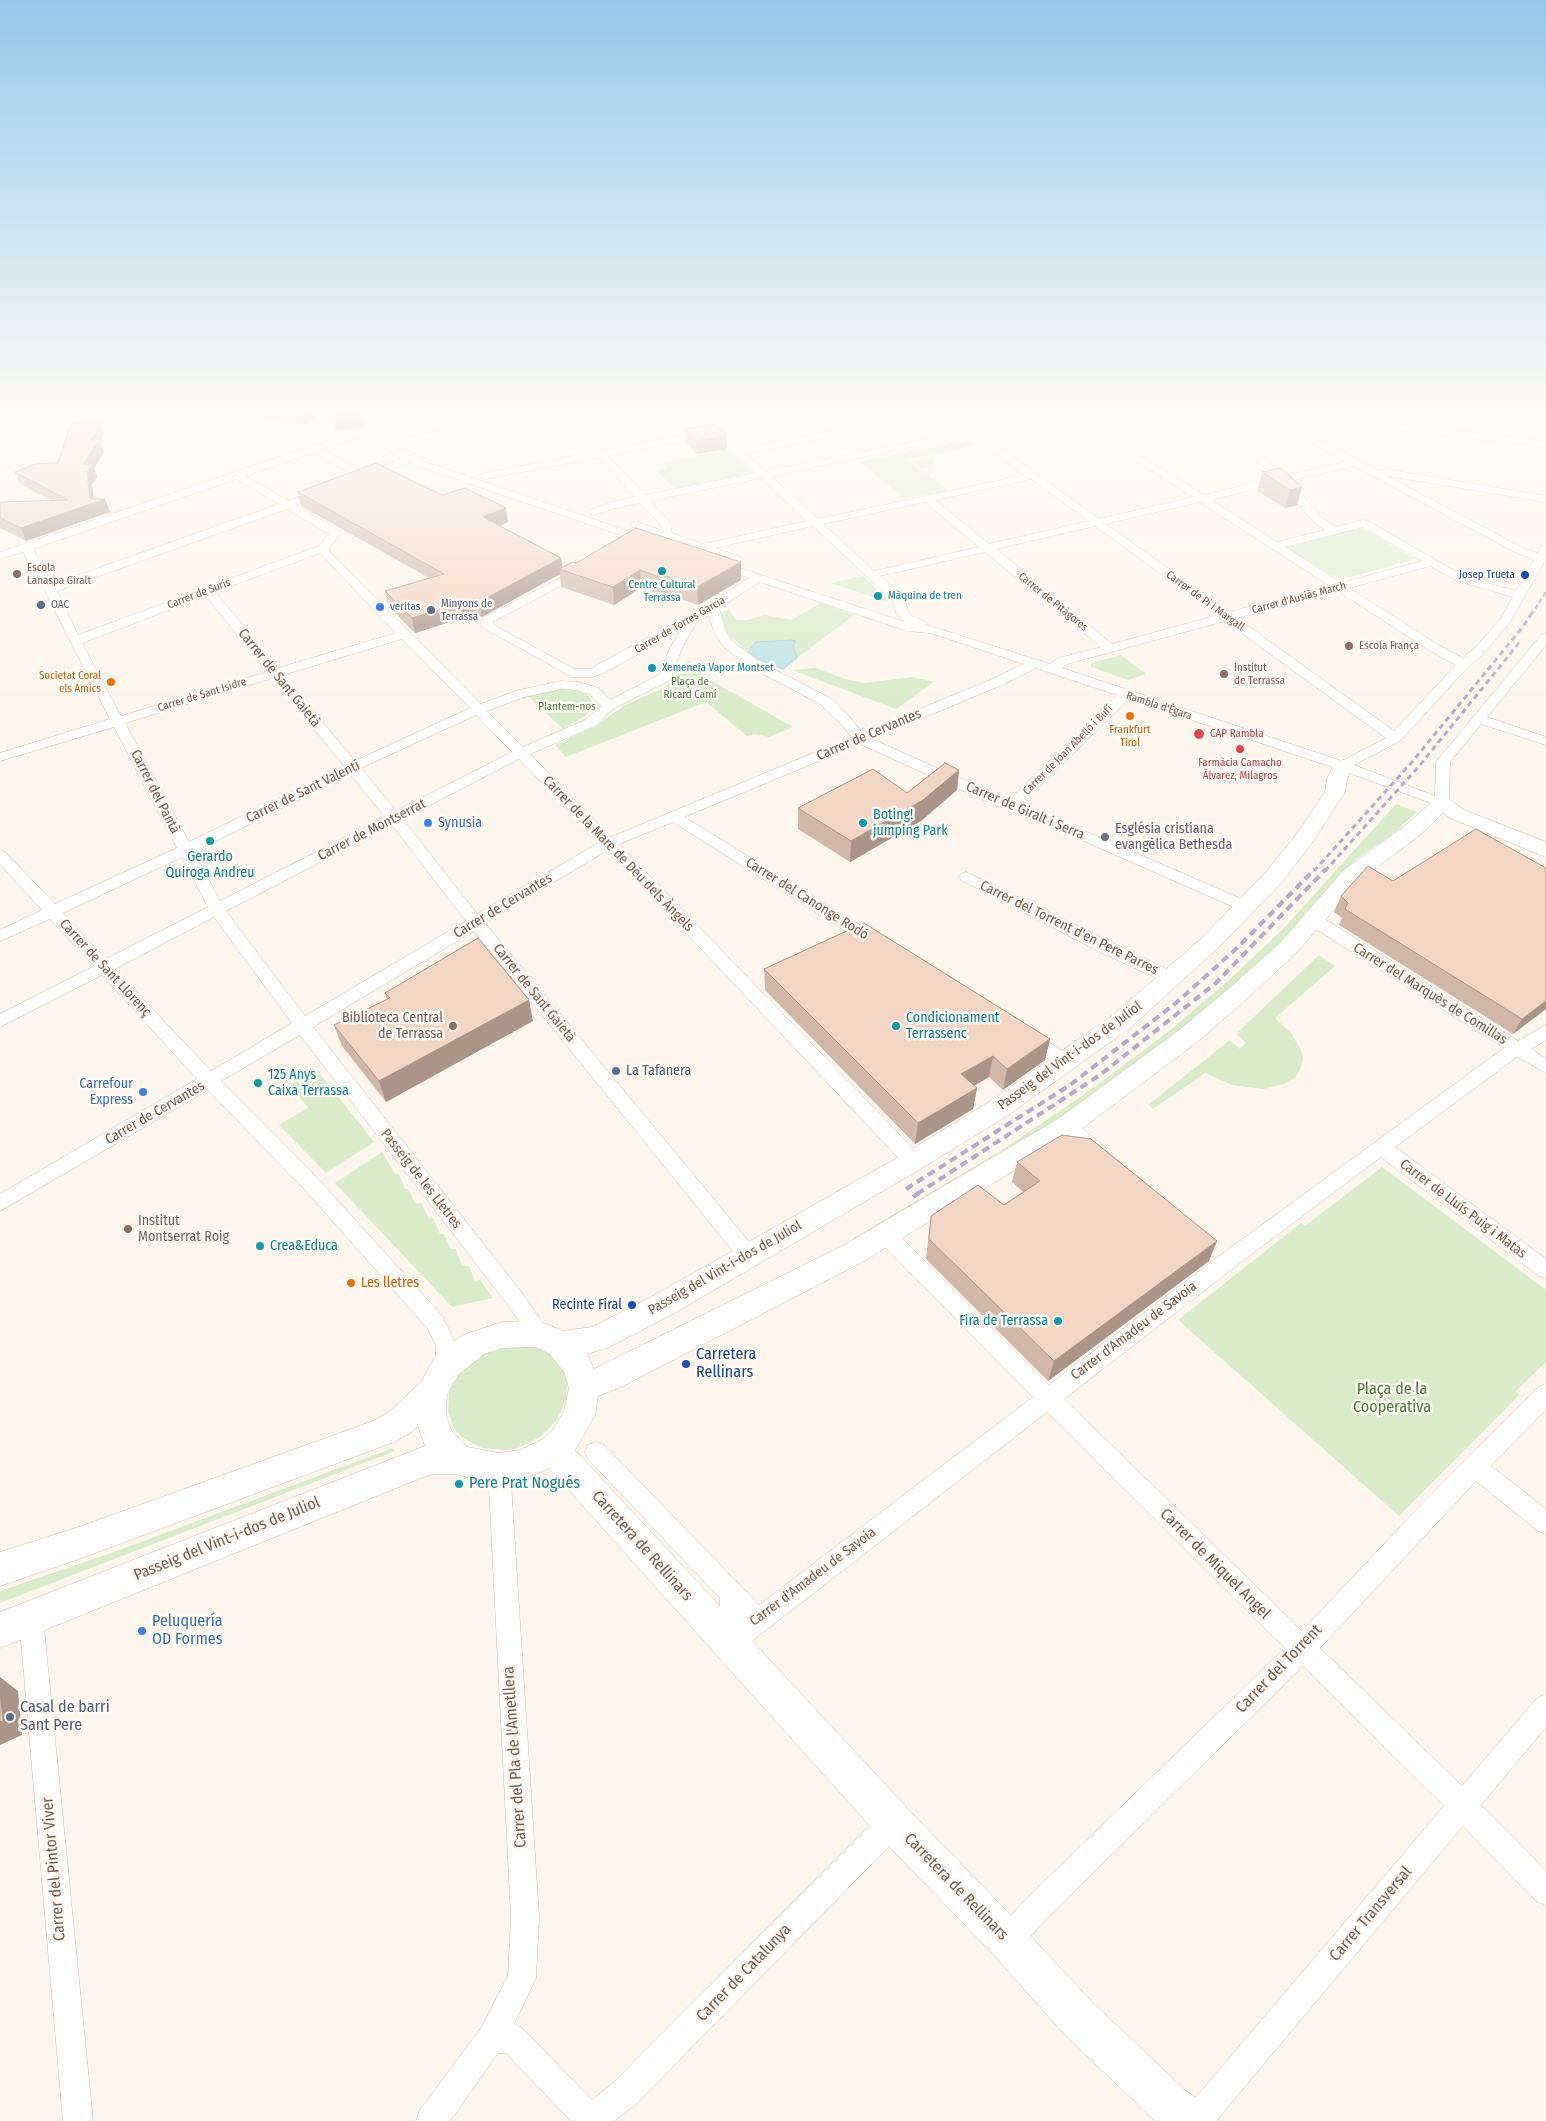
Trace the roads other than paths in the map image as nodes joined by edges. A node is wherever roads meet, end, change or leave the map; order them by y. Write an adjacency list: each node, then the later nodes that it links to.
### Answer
1 (134, 510): 23 (street)
2 (275, 510): 36 (street)
3 (297, 510): 26 (street)
4 (557, 510): 21 (street, Rambla d'Ègara)
5 (588, 510): 16 (street, Rambla d'Ègara)
6 (599, 510): 16 (street)
7 (653, 510): 20 (street)
8 (803, 510): 17 (street)
9 (874, 510): 17 (street)
10 (940, 510): 27 (street, Carrer de Pitàgores)
11 (1079, 510): 18 (street, Carrer de Pi i Margall)
12 (1152, 510): 18 (street)
13 (1220, 510): 22 (street)
14 (1311, 510): 19 (street)
15 (1450, 510): 29 (street)
16 (594, 512): 20 (street, Rambla d'Ègara)
17 (816, 522): 25 (street); 33 (street)
18 (1097, 523): 27 (street); 42 (street, Carrer de Pi i Margall)
19 (1333, 531): 22 (street); 31 (street)
20 (668, 536): 25 (street, Rambla d'Ègara); 28 (street)
21 (640, 538): 24 (street); 28 (street, Rambla d'Ègara)
22 (1275, 546): 35 (street)
23 (26, 547): 30 (street); 36 (street, Carrer del Pantà)
24 (624, 547)
25 (702, 547): 28 (street); 40 (street, Rambla d'Ègara)
26 (324, 548): 37 (street, Carrer de Suris); 44 (street, Carrer de la Mare de Déu dels Àngels)
27 (987, 548): 33 (street); 47 (street, Carrer de Pitàgores)
28 (680, 551): 34 (street, Rambla d'Ègara)
29 (1542, 553): 38 (street)
30 (0, 556)
31 (1432, 562): 35 (street, Carrer d'Ausiàs March); 38 (street)
32 (590, 566): 39 (street, Carrer de Torres Garcia)
33 (871, 575): 40 (street)
34 (758, 577): 39 (street, Carrer de Torres Garcia); 41 (street, Rambla d'Ègara)
35 (1339, 587): 42 (street, Carrer d'Ausiàs March); 51 (street)
36 (50, 589): 46 (street, Carrer del Pantà)
37 (208, 590): 46 (street, Carrer de Suris); 53 (street, Carrer de Sant Gaietà)
38 (1519, 595): 51 (street)
39 (713, 607): 55 (street, Carrer de Montserrat); 59 (street)
40 (902, 613): 41 (street, Rambla d'Ègara); 43 (street, Rambla d'Ègara)
41 (874, 616): 43 (street, Rambla d'Ègara)
42 (1228, 618): 47 (street, Carrer d'Ausiàs March); 60 (street, Carrer de Pi i Margall)
43 (931, 630): 50 (street, Rambla d'Ègara)
44 (404, 634): 53 (street, Carrer de Sant Isidre); 56 (street, Carrer de la Mare de Déu dels Àngels)
45 (1546, 637): 48 (street)
46 (75, 641): 58 (street, Carrer del Pantà)
47 (1110, 648): 52 (street, Carrer d'Ausiàs March)
48 (1529, 658): 49 (street); 57 (street)
49 (1544, 661)
50 (1034, 664): 52 (street, Rambla d'Ègara); 59 (street, Carrer de Cervantes)
51 (1464, 664): 60 (street)
52 (1052, 669): 54 (street, Rambla d'Ègara)
53 (276, 673): 58 (street, Carrer de Sant Isidre); 65 (street, Carrer de Sant Gaietà)
54 (1125, 694): 64 (street, Rambla d'Ègara); 67 (street, Carrer de Joan Abelló i Bufí)
55 (608, 706): 56 (street, Carrer de Sant Valentí); 62 (street, Carrer de Montserrat)
56 (477, 710): 62 (street, Carrer de la Mare de Déu dels Àngels); 65 (street, Carrer de Sant Valentí)
57 (1480, 719): 61 (street); 66 (street)
58 (118, 721): 63 (street, Carrer de Sant Isidre); 72 (street, Carrer del Pantà)
59 (859, 738): 67 (street, Carrer de Giralt i Serra); 68 (street, Carrer de Cervantes)
60 (1395, 738): 64 (street)
61 (1546, 741)
62 (520, 753): 69 (street, Carrer de Montserrat); 71 (street, Carrer de la Mare de Déu dels Àngels)
63 (0, 757)
64 (1343, 766): 66 (street, Rambla d'Ègara); 76 (street, Passeig del Vint-i-dos de Juliol)
65 (352, 768): 69 (street, Carrer de Sant Gaietà); 72 (street, Carrer de Sant Valentí)
66 (1442, 804): 70 (street); 73 (street); 79 (street)
67 (1011, 806): 76 (street, Carrer de Giralt i Serra)
68 (676, 817): 71 (street, Carrer de Cervantes); 82 (street, Carrer del Canonge Rodó)
69 (394, 818): 77 (street, Carrer de Montserrat); 80 (street, Carrer de Sant Gaietà)
70 (1546, 840)
71 (608, 844): 80 (street, Carrer de Cervantes); 95 (street, Carrer de la Mare de Déu dels Àngels)
72 (184, 850): 77 (street, Carrer del Pantà); 78 (street, Carrer de Sant Valentí)
73 (1546, 850)
74 (0, 855): 78 (street, Carrer de Sant Llorenç)
75 (966, 877): 84 (street, Carrer del Torrent d'en Pere Parres)
76 (1245, 907): 84 (street, Passeig del Vint-i-dos de Juliol)
77 (218, 910): 83 (street, Carrer de Montserrat); 86 (street, Carrer del Pantà)
78 (53, 911): 81 (street, Carrer de Sant Valentí); 83 (street, Carrer de Sant Llorenç)
79 (1314, 920): 89 (street, Carrer del Marquès de Comillas); 93 (street)
80 (476, 923): 86 (street, Carrer de Cervantes); 99 (street, Carrer de Sant Gaietà)
81 (0, 936)
82 (882, 946)
83 (104, 968): 85 (street, Carrer de Montserrat); 92 (street, Carrer de Sant Llorenç)
84 (1172, 978): 90 (street, Passeig del Vint-i-dos de Juliol)
85 (0, 1021)
86 (302, 1025): 92 (street, Carrer de Cervantes); 101 (street, Passeig de les Lletres)
87 (1017, 1030): 90 (street)
88 (1546, 1031): 89 (street, Carrer d'Amadeu de Savoia)
89 (1518, 1049): 91 (street, Carrer del Marquès de Comillas); 94 (street, Carrer d'Amadeu de Savoia)
90 (1065, 1061): 95 (street, Passeig del Vint-i-dos de Juliol)
91 (1546, 1067)
92 (210, 1081): 97 (street, Carrer de Cervantes); 102 (street)
93 (1067, 1126): 96 (street); 98 (street)
94 (1381, 1147): 100 (street, Carrer de Lluís Puig i Matas); 106 (street, Carrer d'Amadeu de Savoia)
95 (914, 1161): 99 (street, Passeig del Vint-i-dos de Juliol)
96 (1117, 1167)
97 (0, 1203)
98 (886, 1235): 103 (street); 106 (street, Carrer de Miquel Angel)
99 (748, 1255): 101 (street, Passeig del Vint-i-dos de Juliol)
100 (1546, 1270)
101 (550, 1339): 102 (street); 103 (street)
102 (448, 1364): 104 (street)
103 (584, 1388): 107 (street)
104 (432, 1392): 109 (street); 113 (street)
105 (1546, 1394): 110 (street, Carrer del Torrent)
106 (1048, 1399): 117 (street, Carrer d'Amadeu de Savoia); 118 (street, Carrer de Miquel Angel)
107 (554, 1450): 111 (street); 117 (street, Carretera de Rellinars)
108 (596, 1452): 114 (street, Carretera de Rellinars)
109 (457, 1459): 111 (street); 115 (street, Passeig del Vint-i-dos de Juliol)
110 (1475, 1467): 112 (street); 118 (street, Carrer del Torrent)
111 (499, 1468): 124 (street, Carrer del Pla de l'Ametllera)
112 (1546, 1523)
113 (0, 1569)
114 (732, 1595): 117 (street); 117 (street, Carretera de Rellinars)
115 (31, 1618): 116 (street, Passeig del Vint-i-dos de Juliol); 126 (street, Carrer del Pintor Viver)
116 (0, 1630)
117 (744, 1631): 121 (street, Carretera de Rellinars)
118 (1302, 1649): 120 (street, Carrer de Miquel Angel); 123 (street, Carrer del Torrent)
119 (1546, 1707): 120 (street, Carrer Transversal)
120 (1462, 1806): 122 (street, Carrer de Miquel Angel); 128 (street, Carrer Transversal)
121 (893, 1822): 123 (street, Carretera de Rellinars); 125 (street, Carrer de Catalunya)
122 (1546, 1892)
123 (1008, 1941): 128 (street, Carretera de Rellinars)
124 (491, 2038): 125 (street); 127 (street, Carrer del Pla de l'Ametllera)
125 (591, 2120)
126 (78, 2121)
127 (431, 2121)
128 (1194, 2121)

